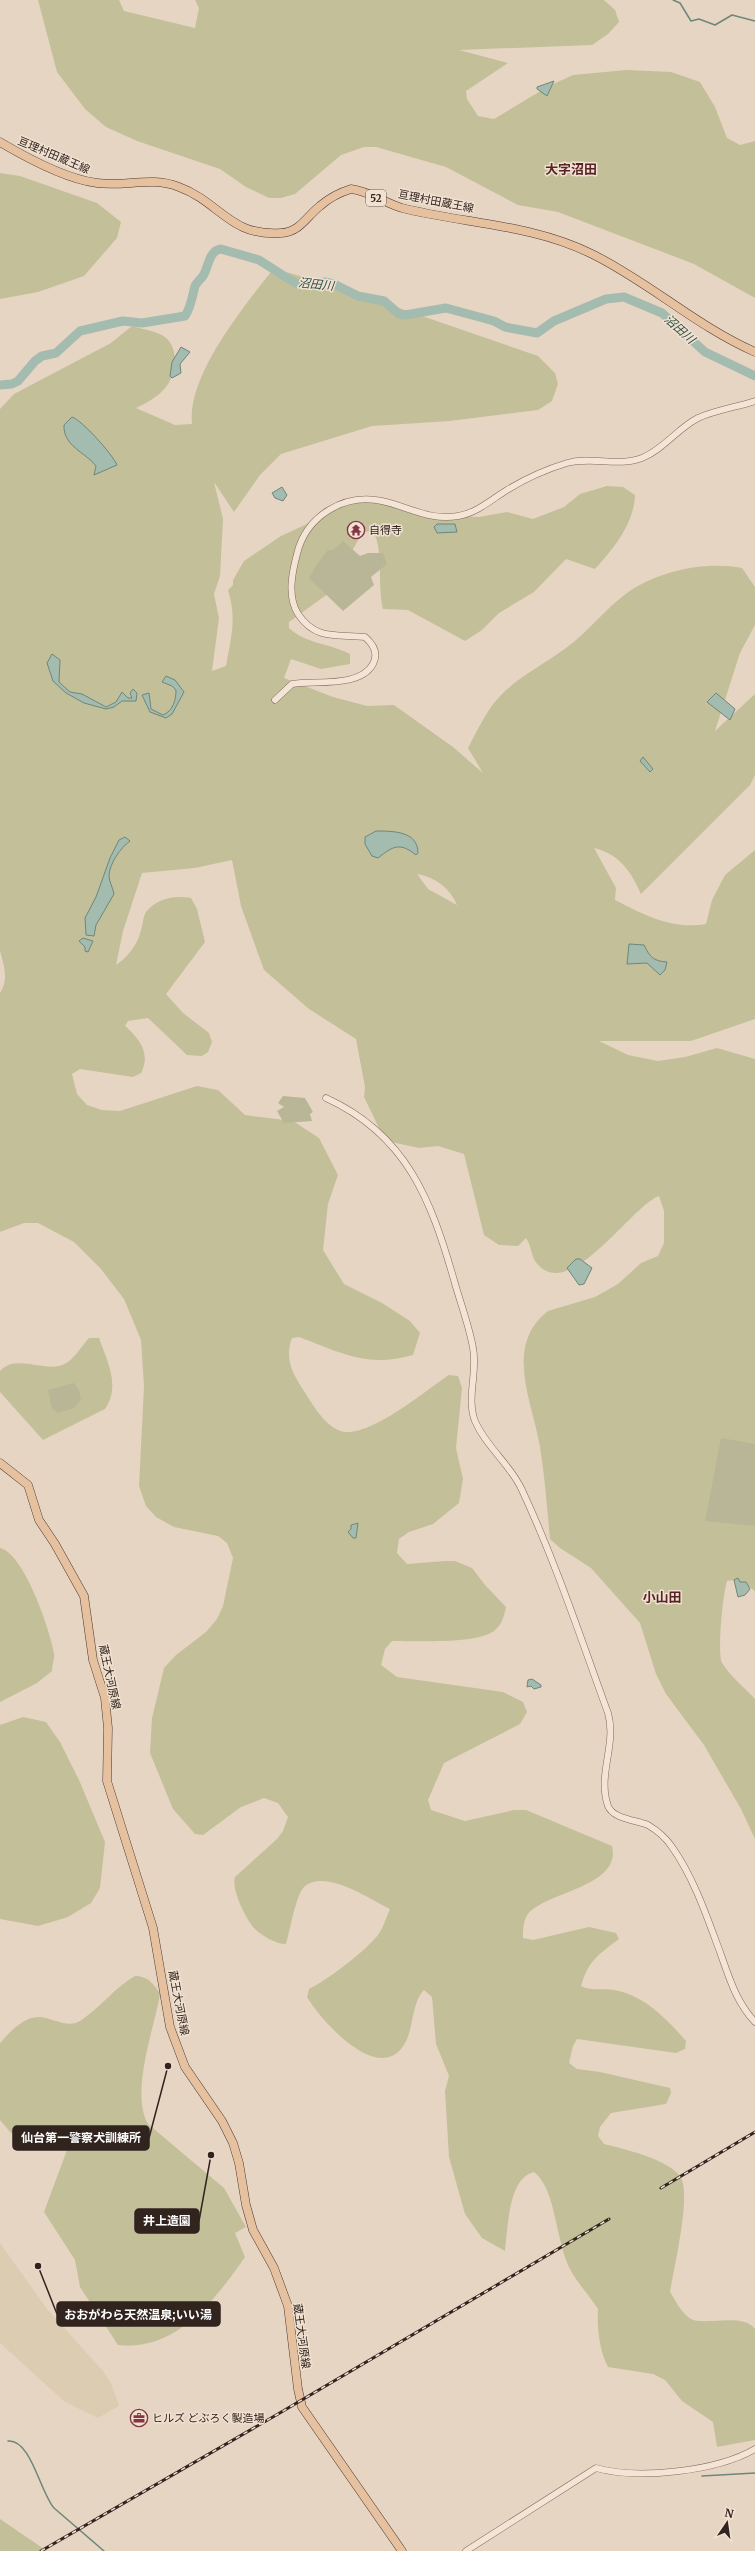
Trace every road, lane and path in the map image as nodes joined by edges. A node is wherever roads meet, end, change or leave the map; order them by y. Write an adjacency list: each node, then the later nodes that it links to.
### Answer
1 (0, 142): 2 (main road, 亘理村田蔵王線 / 52)
2 (755, 352)
3 (755, 401): 4 (street)
4 (275, 700)
5 (326, 1098): 7 (street)
6 (0, 1463): 9 (main road, 蔵王大河原線)
7 (755, 2022)
8 (755, 2449): 10 (street)
9 (402, 2551)
10 (466, 2551)

